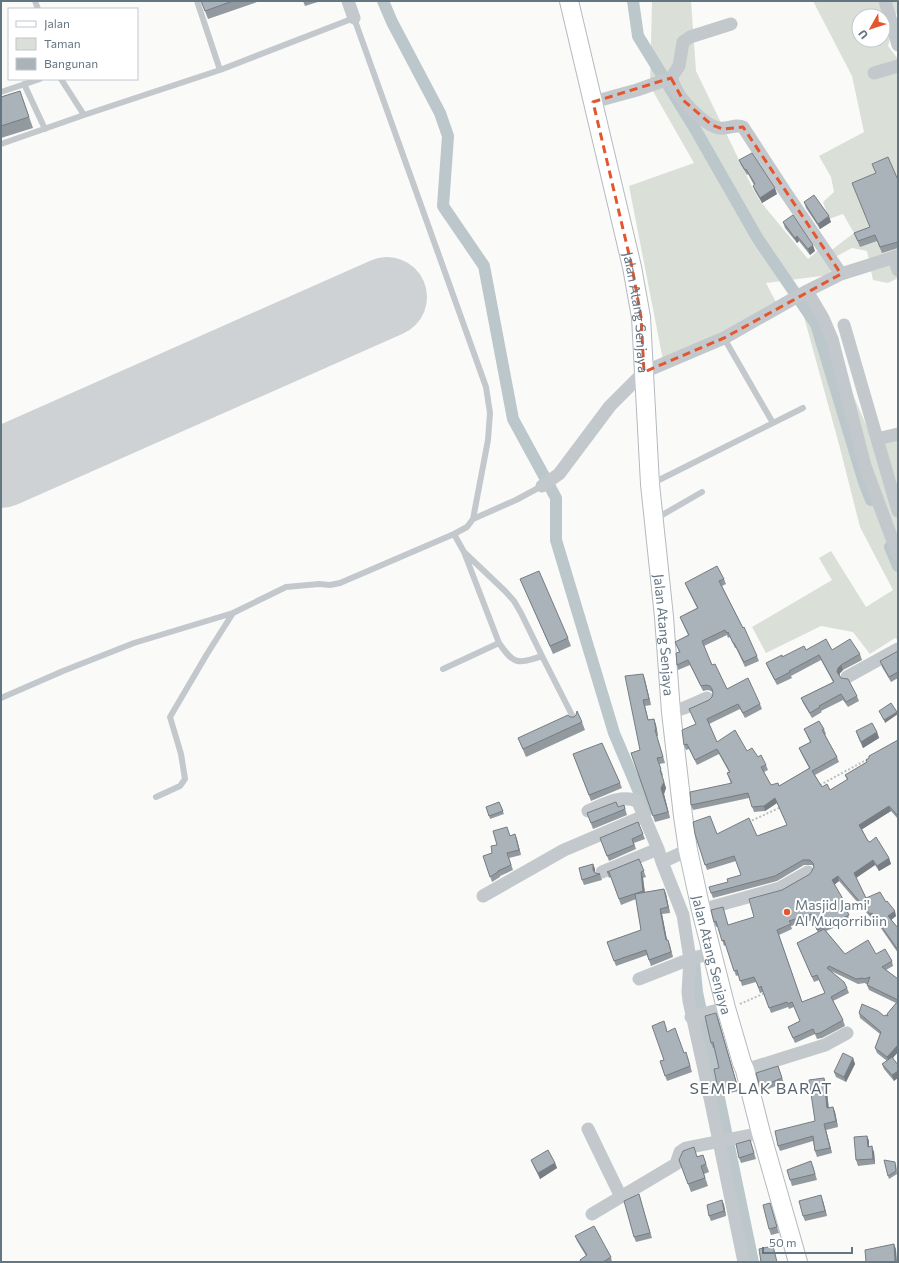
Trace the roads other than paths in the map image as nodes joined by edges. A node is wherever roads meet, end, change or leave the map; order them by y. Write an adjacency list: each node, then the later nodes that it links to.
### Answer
1 (197, 1): 9 (lane)
2 (348, 1): 5 (street)
3 (569, 1): 16 (main road, Jalan Atang Senjaya)
4 (885, 1): 7 (street)
5 (354, 18): 9 (lane); 35 (lane)
6 (731, 24): 11 (street)
7 (898, 44)
8 (898, 66): 10 (street)
9 (220, 70): 17 (lane)
10 (874, 73)
11 (669, 78): 16 (street); 22 (street)
12 (37, 80): 14 (lane)
13 (62, 80): 17 (lane)
14 (24, 84): 15 (lane); 18 (lane)
15 (1, 92)
16 (593, 102): 26 (main road, Jalan Atang Senjaya)
17 (84, 115): 18 (lane)
18 (45, 129): 19 (lane)
19 (1, 144)
20 (896, 256): 21 (street); 22 (street)
21 (898, 270)
22 (841, 274): 23 (street)
23 (804, 292): 25 (street); 39 (street)
24 (844, 325): 30 (street)
25 (724, 338): 26 (street); 28 (lane)
26 (644, 372): 31 (main road, Jalan Atang Senjaya); 32 (street)
27 (803, 408): 28 (lane)
28 (773, 423): 31 (lane)
29 (898, 434): 30 (street)
30 (877, 440): 34 (street)
31 (650, 484): 36 (main road, Jalan Atang Senjaya)
32 (542, 486): 35 (lane)
33 (702, 492): 36 (lane)
34 (898, 511)
35 (473, 519): 37 (lane)
36 (654, 520): 48 (main road, Jalan Atang Senjaya)
37 (454, 534): 38 (lane); 40 (lane)
38 (464, 552): 41 (lane); 43 (lane)
39 (898, 555)
40 (233, 614): 46 (lane); 50 (lane)
41 (499, 643): 43 (lane); 44 (lane)
42 (898, 649): 45 (street)
43 (542, 656): 49 (lane)
44 (443, 669)
45 (847, 677)
46 (1, 698)
47 (706, 698): 48 (street)
48 (671, 712): 53 (main road, Jalan Atang Senjaya)
49 (575, 721)
50 (156, 797)
51 (588, 811): 52 (street)
52 (644, 816): 54 (street); 57 (street)
53 (682, 853): 54 (street); 58 (main road, Jalan Atang Senjaya)
54 (661, 857): 55 (street); 60 (street)
55 (602, 872)
56 (808, 872): 58 (street)
57 (483, 896)
58 (701, 910): 59 (main road, Jalan Atang Senjaya)
59 (710, 954): 60 (street); 62 (main road, Jalan Atang Senjaya)
60 (691, 958): 61 (street); 63 (street)
61 (639, 979)
62 (721, 1010): 63 (street); 65 (main road, Jalan Atang Senjaya)
63 (694, 1017): 68 (street)
64 (846, 1033): 65 (street)
65 (745, 1070): 67 (main road, Jalan Atang Senjaya)
66 (588, 1129): 69 (street)
67 (761, 1133): 68 (street); 72 (main road, Jalan Atang Senjaya)
68 (719, 1141): 69 (street); 71 (street)
69 (621, 1197): 70 (street)
70 (592, 1214)
71 (744, 1262)
72 (798, 1262)

